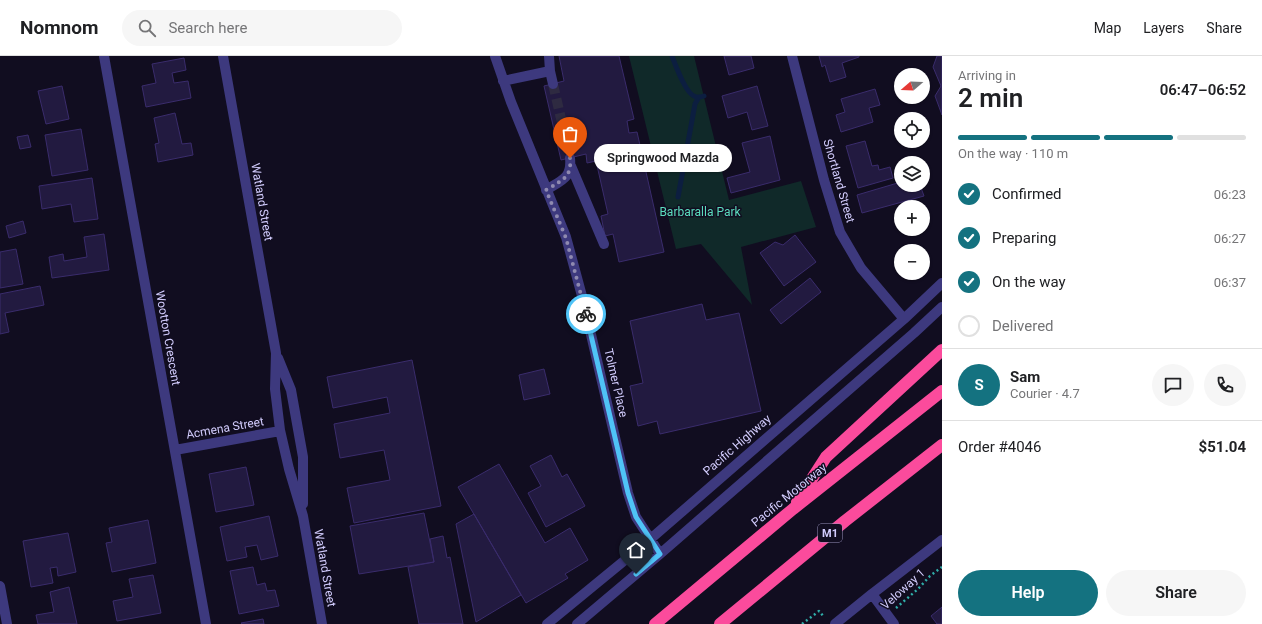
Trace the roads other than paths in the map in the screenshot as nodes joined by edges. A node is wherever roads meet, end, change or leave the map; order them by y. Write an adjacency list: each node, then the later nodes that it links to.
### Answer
1 (104, 56): 19 (street, Wootton Crescent)
2 (223, 56): 15 (street, Watland Street)
3 (495, 56): 7 (street, Tolmer Place)
4 (549, 56): 6 (street)
5 (792, 56): 13 (street, Shortland Street)
6 (550, 70): 7 (street); 8 (street)
7 (503, 81): 9 (street, Tolmer Place)
8 (553, 84)
9 (546, 190): 10 (street); 22 (street, Tolmer Place)
10 (604, 244)
11 (942, 284): 13 (street, Pacific Highway)
12 (942, 307): 24 (street)
13 (904, 319): 22 (street, Pacific Highway)
14 (942, 350): 20 (highway)
15 (276, 353): 17 (street, Watland Street); 21 (street, Watland Street)
16 (942, 391): 20 (highway, Pacific Motorway)
17 (280, 431): 19 (street, Acmena Street); 21 (street, Watland Street)
18 (942, 444): 34 (highway, M1)
19 (175, 450): 29 (street, Wootton Crescent)
20 (792, 509): 33 (highway, Pacific Motorway)
21 (303, 516): 30 (street, Watland Street)
22 (650, 538): 24 (street, Tolmer Place); 31 (street, Pacific Highway)
23 (942, 540): 26 (street)
24 (660, 554): 32 (street)
25 (0, 586): 28 (street)
26 (872, 594): 27 (street); 35 (street)
27 (831, 622)
28 (7, 624)
29 (206, 624)
30 (322, 624)
31 (547, 624)
32 (577, 624)
33 (655, 624)
34 (720, 624)
35 (894, 624)

